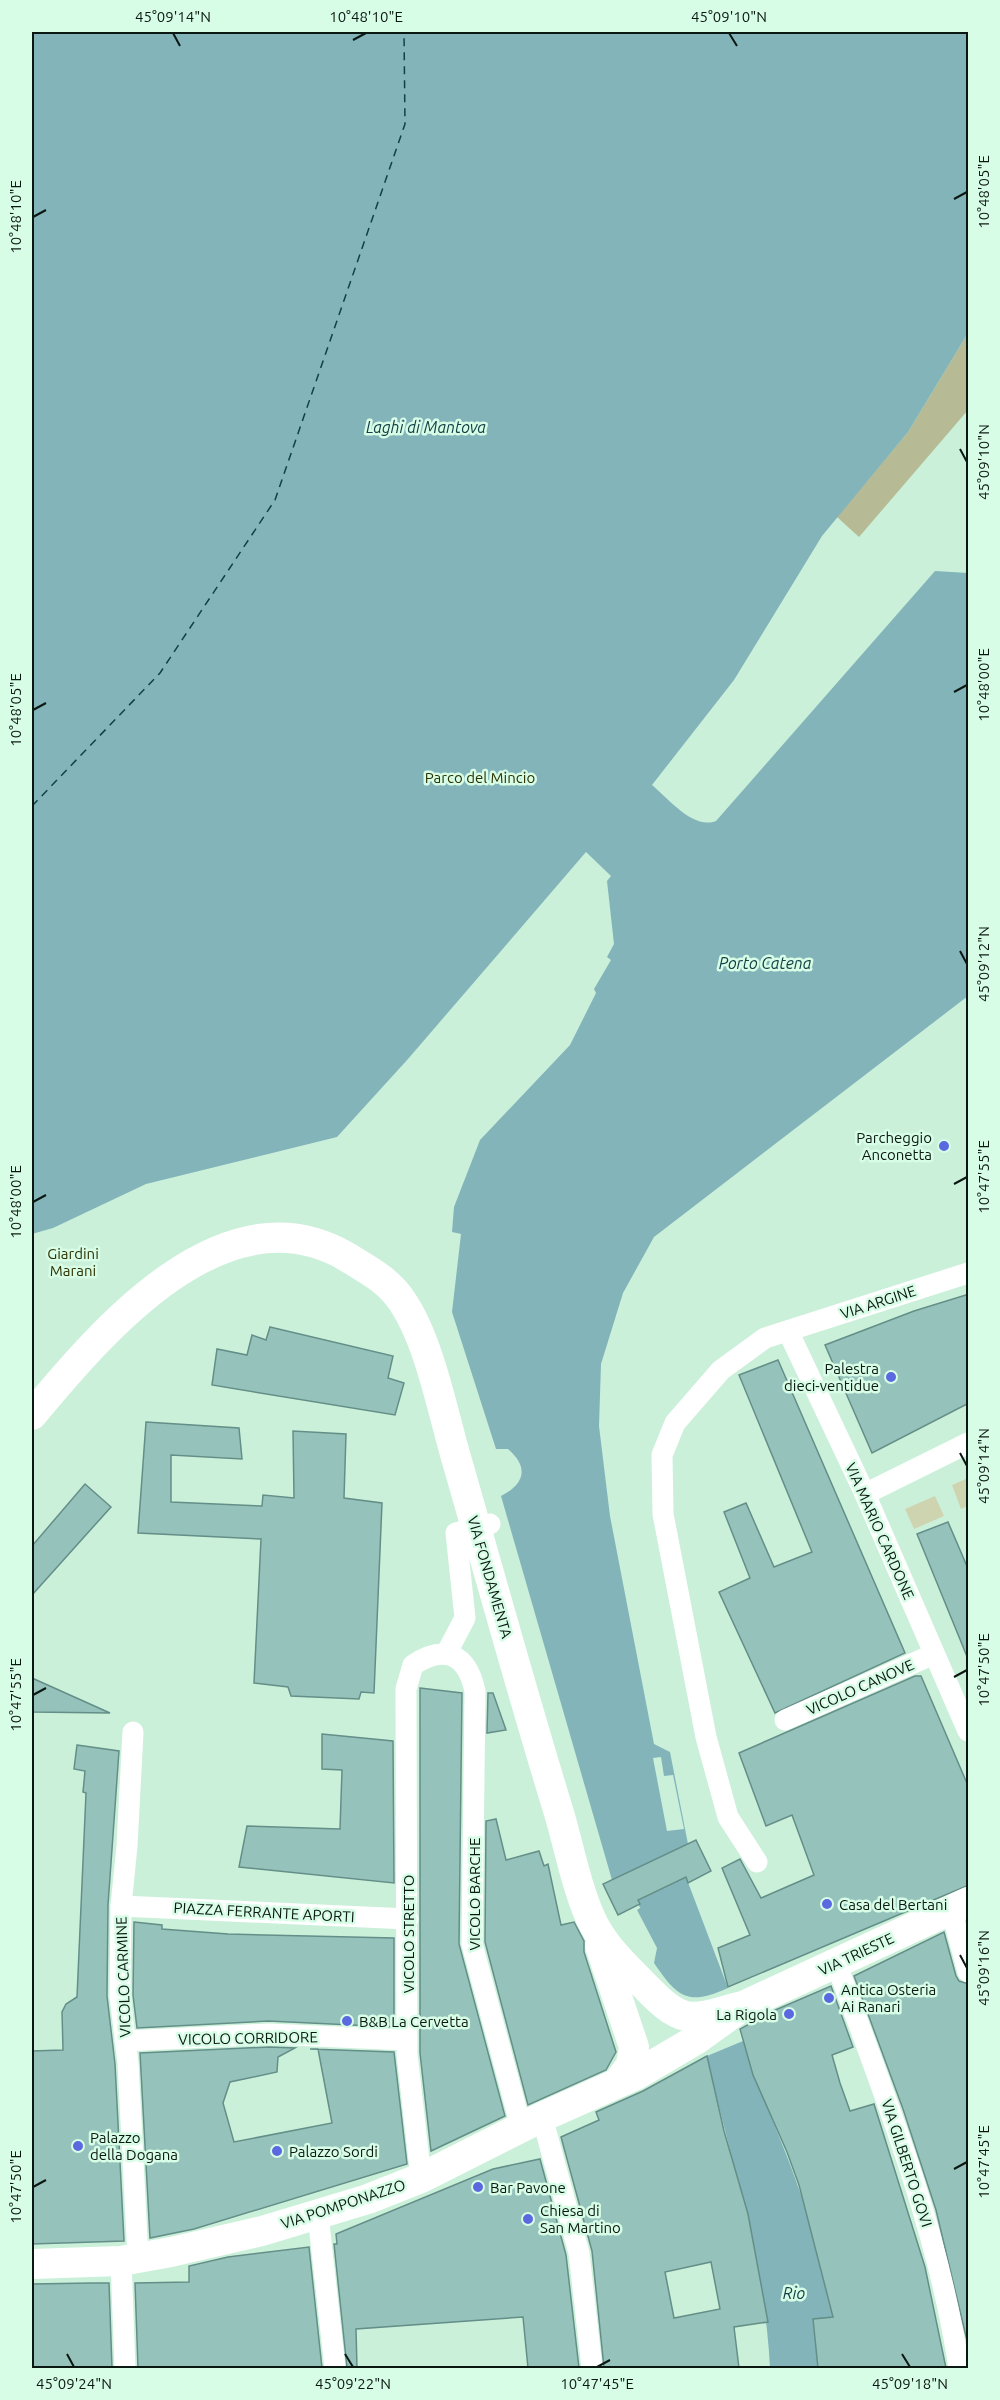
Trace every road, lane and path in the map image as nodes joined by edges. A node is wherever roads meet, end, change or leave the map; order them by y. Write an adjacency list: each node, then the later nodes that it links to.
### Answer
1 (969, 1273): 2 (street, VIA ARGINE)
2 (788, 1331): 5 (street, VIA MARIO CARDONE); 12 (street, VIA ARGINE)
3 (32, 1414): 6 (main road, VIA FONDAMENTA)
4 (969, 1443): 5 (street)
5 (865, 1494): 8 (street, VIA MARIO CARDONE)
6 (483, 1526): 7 (street); 16 (main road, VIA FONDAMENTA)
7 (446, 1654): 15 (street, VICOLO STRETTO); 25 (street, VICOLO BARCHE)
8 (934, 1654): 9 (street, VICOLO CANOVE); 10 (street, VIA MARIO CARDONE)
9 (785, 1720)
10 (969, 1731)
11 (133, 1732): 14 (street, VICOLO CARMINE)
12 (757, 1862)
13 (960, 1905): 17 (main road, VIA TRIESTE); 18 (street)
14 (121, 1906): 15 (street, PIAZZA FERRANTE APORTI); 23 (street, VICOLO CARMINE)
15 (408, 1919): 22 (street, VICOLO STRETTO)
16 (593, 1924): 20 (main road, VIA FONDAMENTA); 24 (main road, VIA FONDAMENTA)
17 (836, 1963): 19 (main road, VIA TRIESTE); 33 (street, VIA GILBERTO GOVI)
18 (969, 1972)
19 (743, 2006): 20 (main road, VIA TRIESTE); 21 (main road, VIA TRIESTE)
20 (669, 2007)
21 (697, 2039): 24 (main road, VIA POMPONAZZO)
22 (407, 2040): 23 (street, VICOLO CORRIDORE); 26 (street, VICOLO STRETTO)
23 (125, 2041): 28 (street, VICOLO CARMINE)
24 (618, 2082): 25 (main road, VIA POMPONAZZO)
25 (531, 2122): 26 (main road, VIA POMPONAZZO); 32 (street, VICOLO BARCHE)
26 (421, 2178): 27 (main road, VIA POMPONAZZO)
27 (318, 2215): 28 (main road, VIA POMPONAZZO); 31 (street)
28 (129, 2259): 29 (main road, VIA POMPONAZZO); 30 (street, VICOLO CARMINE)
29 (32, 2264)
30 (125, 2368)
31 (335, 2368)
32 (592, 2368)
33 (958, 2368)

